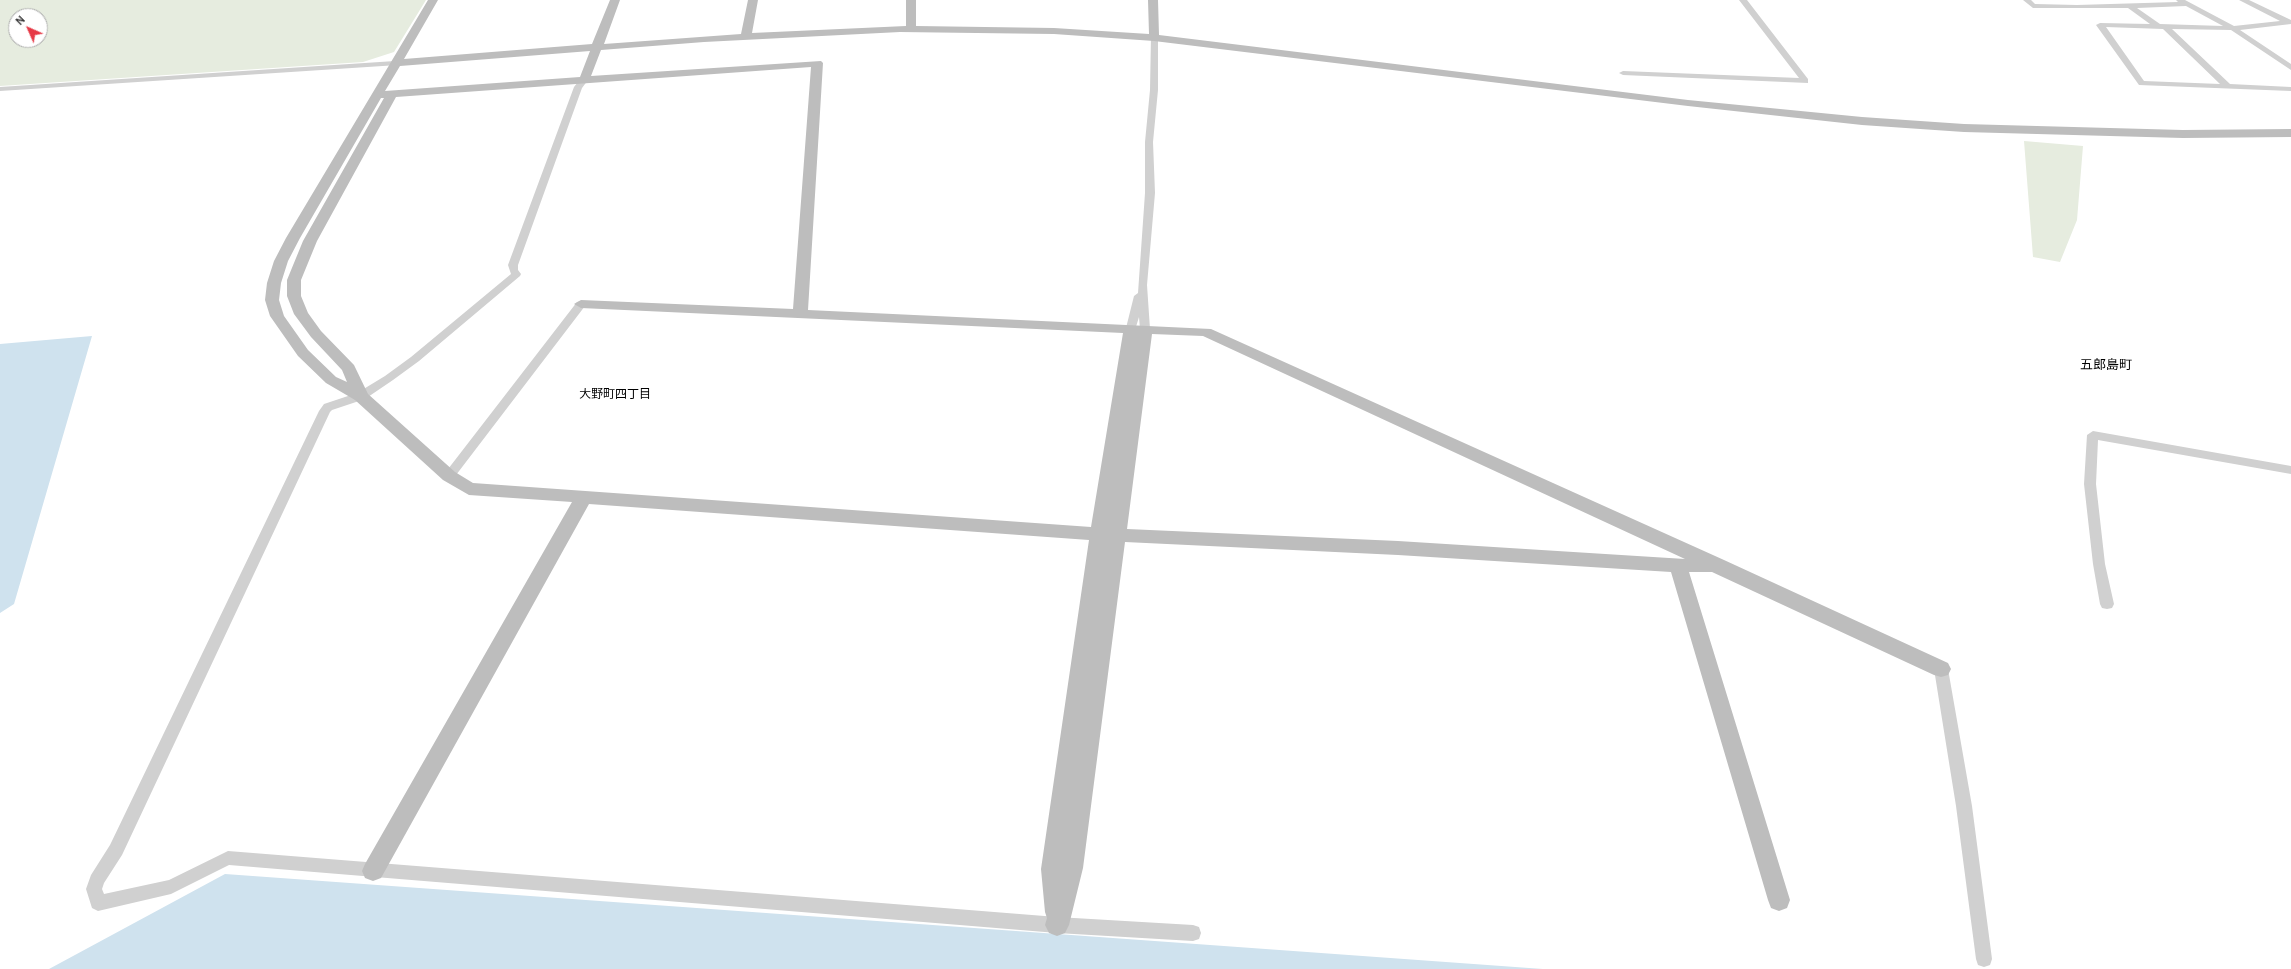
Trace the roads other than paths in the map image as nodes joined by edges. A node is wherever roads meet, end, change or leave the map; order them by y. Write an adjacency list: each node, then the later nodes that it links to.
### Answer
1 (433, 0): 21 (street)
2 (446, 0): 21 (street)
3 (615, 0): 20 (street)
4 (753, 0): 17 (street)
5 (911, 0): 16 (street)
6 (1153, 0): 12 (street)
7 (1743, 0): 23 (street)
8 (2026, 0): 11 (street)
9 (2243, 0): 13 (street)
10 (2184, 2): 11 (street); 15 (street)
11 (2131, 7): 14 (street)
12 (1154, 16): 18 (street); 19 (street)
13 (2290, 23): 15 (street)
14 (2162, 27): 15 (street); 25 (street); 25 (street)
15 (2233, 28): 22 (street)
16 (911, 29): 17 (street); 18 (street)
17 (746, 37): 20 (street)
18 (1154, 38): 19 (street); 31 (street)
19 (1192, 42): 30 (street)
20 (595, 48): 21 (street); 24 (street)
21 (402, 63): 26 (street); 28 (street); 29 (street)
22 (2291, 68)
23 (1623, 73)
24 (584, 80): 28 (street); 33 (street); 35 (street)
25 (2228, 87): 27 (street)
26 (0, 89)
27 (2291, 89)
28 (392, 94): 29 (street); 35 (street)
29 (379, 95): 35 (street)
30 (2291, 133)
31 (1142, 285): 34 (street); 34 (street)
32 (581, 304): 33 (street); 37 (street)
33 (800, 314): 34 (street)
34 (1138, 329): 39 (street); 40 (street); 41 (street)
35 (361, 396): 37 (street); 45 (street)
36 (2291, 470): 43 (street)
37 (449, 476): 38 (street)
38 (584, 498): 39 (street); 45 (street)
39 (1099, 534): 40 (street); 47 (street)
40 (1118, 535): 42 (street); 47 (street)
41 (1718, 565): 42 (street); 44 (street)
42 (1678, 566): 46 (street)
43 (2107, 604)
44 (1941, 668): 49 (street)
45 (373, 871): 47 (street)
46 (1779, 900)
47 (1057, 924): 48 (street)
48 (1193, 933)
49 (1984, 959)

